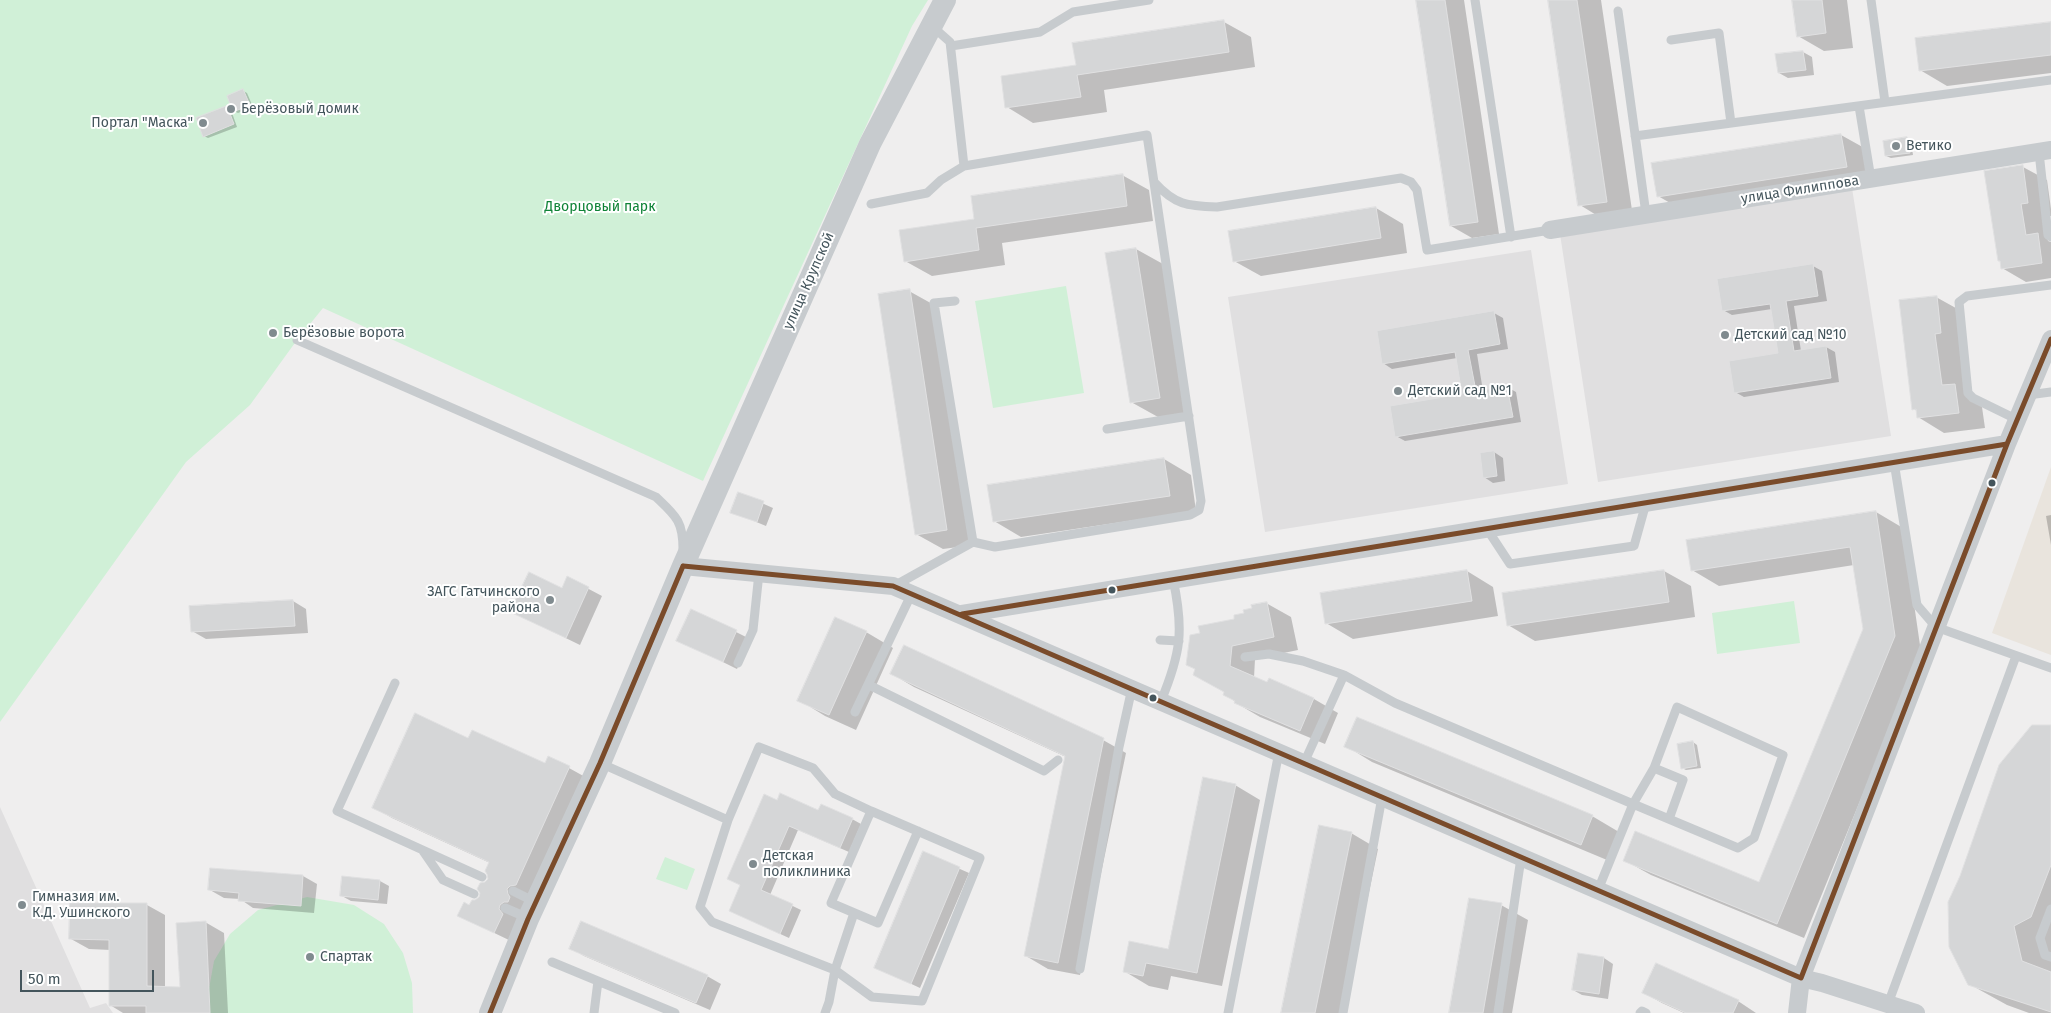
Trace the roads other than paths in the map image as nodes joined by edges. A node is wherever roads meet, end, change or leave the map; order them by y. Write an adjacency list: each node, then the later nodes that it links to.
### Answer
1 (945, 0): 6 (street, улица Крупской)
2 (1149, 0): 8 (lane)
3 (1475, 0): 21 (lane)
4 (1871, 0): 10 (lane)
5 (1618, 11): 13 (lane)
6 (932, 26): 8 (lane); 37 (street, улица Крупской)
7 (1671, 40): 12 (lane)
8 (950, 46): 15 (lane)
9 (2051, 80): 10 (lane)
10 (1885, 102): 11 (lane)
11 (1859, 106): 12 (lane); 16 (lane)
12 (1731, 123): 13 (lane)
13 (1635, 136): 19 (lane)
14 (2045, 151): 16 (street, улица Филиппова); 22 (lane)
15 (964, 166): 17 (lane); 18 (lane)
16 (1871, 179): 19 (street, улица Филиппова)
17 (1154, 182): 21 (lane); 29 (lane)
18 (871, 204)
19 (1646, 214): 20 (street, улица Филиппова)
20 (1550, 230): 21 (lane)
21 (1511, 237)
22 (2051, 237)
23 (2051, 285): 30 (lane)
24 (955, 301): 36 (lane)
25 (2051, 339): 28 (street)
26 (297, 340): 37 (lane)
27 (2051, 392): 28 (lane)
28 (2028, 395): 30 (street)
29 (1189, 416): 31 (lane); 36 (lane)
30 (2018, 420): 32 (street)
31 (1106, 429)
32 (2007, 444): 33 (street); 44 (street)
33 (1894, 462): 34 (street); 44 (lane)
34 (1646, 503): 35 (street); 35 (lane)
35 (1487, 529): 39 (street)
36 (973, 542): 40 (lane)
37 (683, 566): 38 (street); 60 (street, улица Крупской)
38 (759, 573): 40 (street); 50 (lane)
39 (1174, 579): 42 (street); 47 (lane)
40 (893, 586): 41 (street)
41 (911, 595): 43 (street); 54 (lane)
42 (1030, 603): 43 (street); 46 (street)
43 (962, 614): 46 (street)
44 (1936, 627): 48 (lane); 83 (street)
45 (1160, 640): 47 (lane)
46 (1022, 641): 55 (street)
47 (1179, 641): 56 (lane)
48 (2016, 656): 51 (lane); 85 (lane)
49 (1245, 657): 52 (lane)
50 (738, 663)
51 (2051, 668)
52 (1344, 675): 61 (lane); 64 (lane)
53 (395, 684): 69 (lane)
54 (868, 685): 57 (lane); 59 (lane)
55 (1132, 688): 56 (street); 81 (lane)
56 (1162, 701): 58 (street)
57 (855, 712)
58 (1279, 752): 61 (street); 90 (lane)
59 (1058, 760)
60 (600, 763): 67 (lane); 77 (street, улица Крупской)
61 (1304, 763): 63 (street)
62 (1654, 768): 64 (lane); 66 (lane); 66 (lane)
63 (1382, 797): 70 (street); 91 (lane)
64 (1633, 804): 66 (lane); 72 (lane)
65 (871, 812): 67 (lane); 68 (lane); 78 (lane)
66 (1669, 819)
67 (728, 820): 82 (lane)
68 (918, 831): 78 (lane); 82 (lane)
69 (422, 850): 71 (lane); 74 (lane)
70 (1522, 858): 72 (street); 92 (lane)
71 (482, 877)
72 (1598, 890): 83 (street)
73 (513, 892): 77 (lane)
74 (474, 894)
75 (505, 908): 77 (lane)
76 (2051, 909): 79 (lane)
77 (532, 910): 86 (street, улица Крупской)
78 (854, 913): 82 (lane)
79 (2051, 957)
80 (552, 962): 84 (lane)
81 (1080, 969)
82 (835, 970): 89 (lane)
83 (1801, 978): 85 (street); 95 (street)
84 (598, 981): 87 (lane); 88 (lane)
85 (1888, 1004): 96 (street)
86 (490, 1013)
87 (594, 1013)
88 (675, 1013)
89 (825, 1013)
90 (1228, 1013)
91 (1343, 1013)
92 (1498, 1013)
93 (1640, 1013): 94 (lane)
94 (1646, 1013)
95 (1797, 1013)
96 (1916, 1013)

